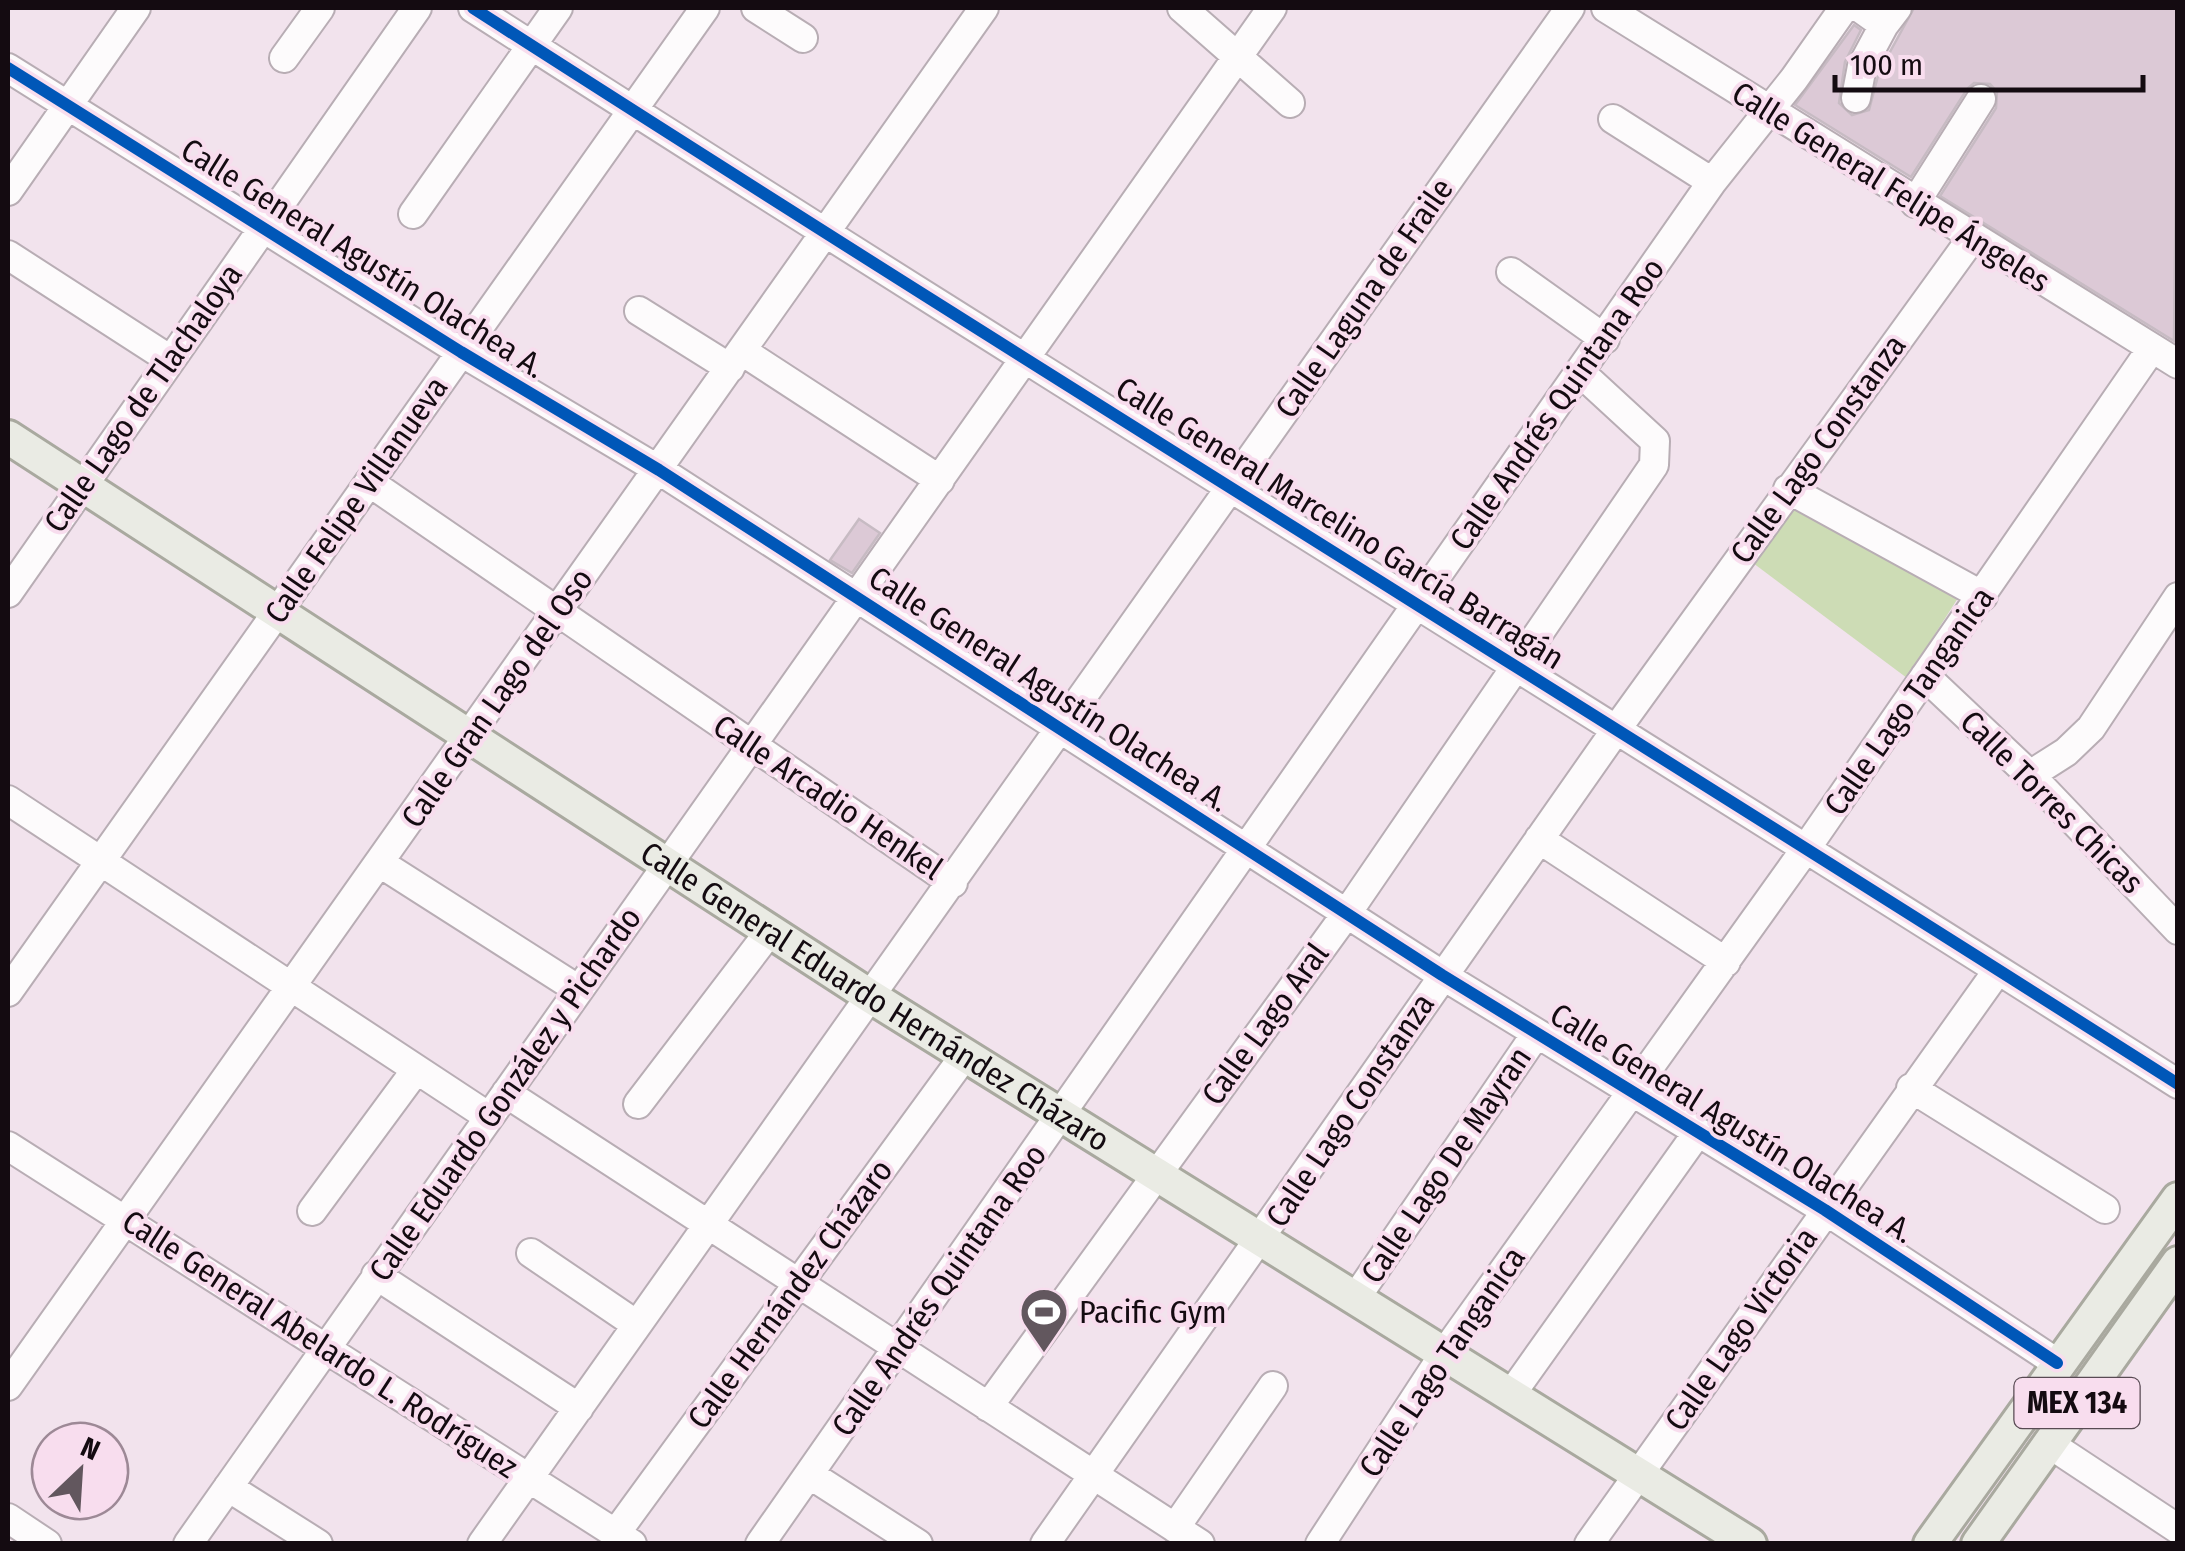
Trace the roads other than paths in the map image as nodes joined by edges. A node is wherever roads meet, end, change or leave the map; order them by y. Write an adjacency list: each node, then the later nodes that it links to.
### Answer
1 (136, 8): 24 (street)
2 (320, 8): 19 (street)
3 (417, 8): 32 (street, Calle Lago de Tlachaloya)
4 (473, 8): 17 (street, Calle General Marcelino García Barragán)
5 (558, 8): 17 (street)
6 (705, 8): 25 (street, Calle Felipe Villanueva)
7 (756, 8): 16 (street)
8 (984, 8): 33 (street, Calle Gran Lago del Oso)
9 (1182, 8): 18 (street)
10 (1272, 8): 18 (street, Calle Eduardo González y Pichardo)
11 (1570, 8): 51 (street, Calle Laguna de Fraile)
12 (1606, 8): 26 (street, Calle General Felipe Ángeles)
13 (1844, 8): 26 (street, Calle Andrés Quintana Roo)
14 (1860, 8): 15 (street)
15 (1890, 16): 21 (street)
16 (803, 38)
17 (532, 45): 25 (street, Calle General Marcelino García Barragán); 31 (street)
18 (1238, 56): 23 (street); 43 (street, Calle Eduardo González y Pichardo)
19 (284, 58)
20 (8, 68): 24 (street, Calle General Agustín Olachea A.)
21 (1856, 98)
22 (1981, 99): 30 (street)
23 (1290, 103)
24 (66, 105): 29 (street); 32 (street, Calle General Agustín Olachea A.)
25 (633, 110): 33 (street, Calle General Marcelino García Barragán); 40 (street, Calle Felipe Villanueva)
26 (1769, 112): 28 (street, Calle Andrés Quintana Roo); 30 (street, Calle General Felipe Ángeles)
27 (1613, 119): 28 (street)
28 (1712, 182): 38 (street, Calle Andrés Quintana Roo)
29 (8, 190)
30 (1916, 203): 34 (street, Calle General Felipe Ángeles)
31 (413, 214)
32 (262, 228): 40 (street, Calle General Agustín Olachea A.); 41 (street, Calle Lago de Tlachaloya)
33 (824, 232): 42 (street, Calle Gran Lago del Oso); 43 (street, Calle General Marcelino García Barragán)
34 (1972, 238): 39 (street, Calle General Felipe Ángeles); 52 (street, Calle Lago Constanza)
35 (8, 255): 41 (street)
36 (1512, 272): 38 (street)
37 (639, 311): 42 (street)
38 (1605, 339): 45 (street, Calle Andrés Quintana Roo)
39 (2152, 348): 44 (street, Calle General Felipe Ángeles); 55 (street, Calle Lago Tanganica)
40 (461, 352): 47 (street, Calle General Agustín Olachea A.); 49 (street, Calle Felipe Villanueva)
41 (170, 359): 50 (street, Calle Lago de Tlachaloya)
42 (736, 359): 47 (street, Calle Gran Lago del Oso); 48 (street)
43 (1023, 360): 48 (street, Calle Eduardo González y Pichardo); 51 (street, Calle General Marcelino García Barragán)
44 (2178, 364)
45 (1580, 372): 57 (street, Calle Andrés Quintana Roo); 60 (street, Calle Lago Aral)
46 (8, 437): 50 (main road, Calle General Eduardo Hernández Cházaro)
47 (659, 470): 54 (street, Calle General Agustín Olachea A.); 59 (street, Calle Gran Lago del Oso)
48 (940, 480): 54 (street, Calle Eduardo González y Pichardo)
49 (369, 482): 58 (street, Calle Felipe Villanueva); 59 (street, Calle Arcadio Henkel)
50 (81, 485): 53 (street, Calle Lago de Tlachaloya); 58 (main road, Calle General Eduardo Hernández Cházaro)
51 (1230, 486): 57 (street, Calle General Marcelino García Barragán); 63 (street, Calle Laguna de Fraile)
52 (1788, 489): 55 (street); 62 (street, Calle Lago Constanza)
53 (8, 593)
54 (856, 596): 63 (street, Calle General Agustín Olachea A.); 65 (street, Calle Eduardo González y Pichardo)
55 (1983, 596): 61 (street, Calle Lago Tanganica)
56 (2178, 597): 66 (street)
57 (1417, 602): 60 (street, Calle General Marcelino García Barragán); 70 (street, Calle Andrés Quintana Roo)
58 (277, 612): 64 (main road, Calle General Eduardo Hernández Cházaro); 71 (street, Calle Felipe Villanueva)
59 (558, 612): 64 (street, Calle Gran Lago del Oso); 65 (street, Calle Arcadio Henkel)
60 (1520, 666): 62 (street, Calle General Marcelino García Barragán); 75 (street, Calle Lago Aral)
61 (1925, 676): 66 (street, Calle Torres Chicas); 69 (street, Calle Lago Tanganica)
62 (1618, 727): 68 (street, Calle Lago Constanza); 69 (street, Calle General Marcelino García Barragán)
63 (1060, 729): 70 (street, Calle General Agustín Olachea A.); 74 (street, Calle Laguna de Fraile)
64 (470, 736): 72 (street, Calle Gran Lago del Oso); 73 (main road, Calle General Eduardo Hernández Cházaro)
65 (752, 745): 73 (street, Calle Eduardo González y Pichardo); 74 (street, Calle Arcadio Henkel)
66 (2030, 775): 76 (street, Calle Torres Chicas)
67 (8, 800): 71 (street)
68 (1539, 839): 78 (street); 80 (street, Calle Lago Constanza)
69 (1807, 848): 78 (street, Calle Lago Tanganica); 79 (street, Calle General Marcelino García Barragán)
70 (1248, 851): 75 (street, Calle General Agustín Olachea A.); 93 (street, Calle Andrés Quintana Roo)
71 (100, 860): 81 (street); 83 (street, Calle Felipe Villanueva)
72 (380, 863): 81 (street, Calle Gran Lago del Oso); 82 (street)
73 (667, 864): 77 (main road, Calle General Eduardo Hernández Cházaro); 82 (street, Calle Eduardo González y Pichardo)
74 (953, 883): 84 (street, Calle Arcadio Henkel)
75 (1347, 913): 80 (street, Calle General Agustín Olachea A.); 97 (street, Calle Lago Aral)
76 (2178, 930)
77 (770, 931): 84 (main road, Calle General Eduardo Hernández Cházaro); 92 (street)
78 (1726, 962): 90 (street, Calle Lago Tanganica)
79 (1998, 970): 88 (street, Calle General Marcelino García Barragán); 89 (street, Calle Lago Victoria)
80 (1442, 975): 85 (street, Calle General Agustín Olachea A.); 104 (street, Calle Lago Constanza)
81 (292, 987): 87 (street); 102 (street, Calle Gran Lago del Oso)
82 (578, 990): 91 (street, Calle Eduardo González y Pichardo)
83 (8, 992)
84 (872, 998): 86 (main road, Calle General Eduardo Hernández Cházaro); 103 (street, Calle Arcadio Henkel)
85 (1536, 1034): 90 (street, Calle General Agustín Olachea A.); 109 (street, Calle Lago De Mayran)
86 (965, 1055): 93 (main road, Calle General Eduardo Hernández Cházaro); 108 (street, Calle Hernández Cházaro)
87 (416, 1070): 94 (street); 101 (street)
88 (2178, 1084)
89 (1911, 1088): 99 (street); 100 (street, Calle Lago Victoria)
90 (1631, 1091): 95 (street, Calle General Agustín Olachea A.); 113 (street, Calle Lago Tanganica)
91 (506, 1094): 94 (street, Calle Eduardo González y Pichardo); 103 (street)
92 (638, 1104)
93 (1063, 1115): 97 (main road, Calle General Eduardo Hernández Cházaro); 112 (street, Calle Andrés Quintana Roo)
94 (489, 1117): 107 (street, Calle Eduardo González y Pichardo)
95 (1698, 1132): 100 (street, Calle General Agustín Olachea A.); 117 (street)
96 (12, 1158): 102 (street, Calle General Abelardo L. Rodríguez)
97 (1157, 1174): 104 (main road, Calle General Eduardo Hernández Cházaro); 118 (street, Calle Lago Aral)
98 (2178, 1199): 114 (main road, MEX 134)
99 (2105, 1209)
100 (1825, 1210): 114 (street, Calle General Agustín Olachea A.); 121 (street, Calle Lago Victoria)
101 (312, 1211)
102 (126, 1220): 111 (street, Calle General Abelardo L. Rodríguez); 115 (street, Calle Gran Lago del Oso)
103 (708, 1227): 108 (street); 110 (street, Calle Arcadio Henkel)
104 (1262, 1239): 109 (main road, Calle General Eduardo Hernández Cházaro); 123 (street, Calle Lago Constanza)
105 (531, 1253): 110 (street)
106 (2177, 1264): 120 (main road, MEX 134)
107 (376, 1275): 111 (street, Calle Eduardo González y Pichardo); 119 (street)
108 (797, 1283): 112 (street); 129 (street, Calle Hernández Cházaro)
109 (1356, 1296): 113 (main road, Calle General Eduardo Hernández Cházaro)
110 (637, 1325): 119 (street, Calle Arcadio Henkel)
111 (325, 1348): 124 (street, Calle General Abelardo L. Rodríguez); 125 (street, Calle Eduardo González y Pichardo)
112 (897, 1348): 118 (street); 122 (street, Calle Andrés Quintana Roo)
113 (1446, 1351): 117 (main road, Calle General Eduardo Hernández Cházaro); 138 (street, Calle Lago Tanganica)
114 (2057, 1363): 141 (main road, MEX 134)
115 (8, 1386)
116 (1272, 1386): 127 (street)
117 (1512, 1393): 121 (main road, Calle General Eduardo Hernández Cházaro)
118 (988, 1407): 123 (street)
119 (579, 1408): 124 (street, Calle Arcadio Henkel)
120 (2048, 1443): 128 (street); 142 (main road, MEX 134)
121 (1640, 1472): 139 (street, Calle Lago Victoria); 140 (main road, Calle General Eduardo Hernández Cházaro)
122 (809, 1474): 134 (street, Calle Andrés Quintana Roo); 135 (street)
123 (1092, 1475): 127 (street); 136 (street, Calle Lago Constanza)
124 (529, 1478): 129 (street, Calle General Abelardo L. Rodríguez); 133 (street, Calle Arcadio Henkel)
125 (228, 1487): 131 (street, Calle Eduardo González y Pichardo); 132 (street)
126 (8, 1518): 130 (street)
127 (1175, 1528): 137 (street)
128 (2178, 1529)
129 (624, 1538)
130 (40, 1542)
131 (188, 1544)
132 (318, 1544)
133 (482, 1544)
134 (760, 1544)
135 (918, 1544)
136 (1045, 1544)
137 (1200, 1544)
138 (1320, 1544)
139 (1589, 1544)
140 (1750, 1544)
141 (1930, 1544)
142 (1978, 1544)

